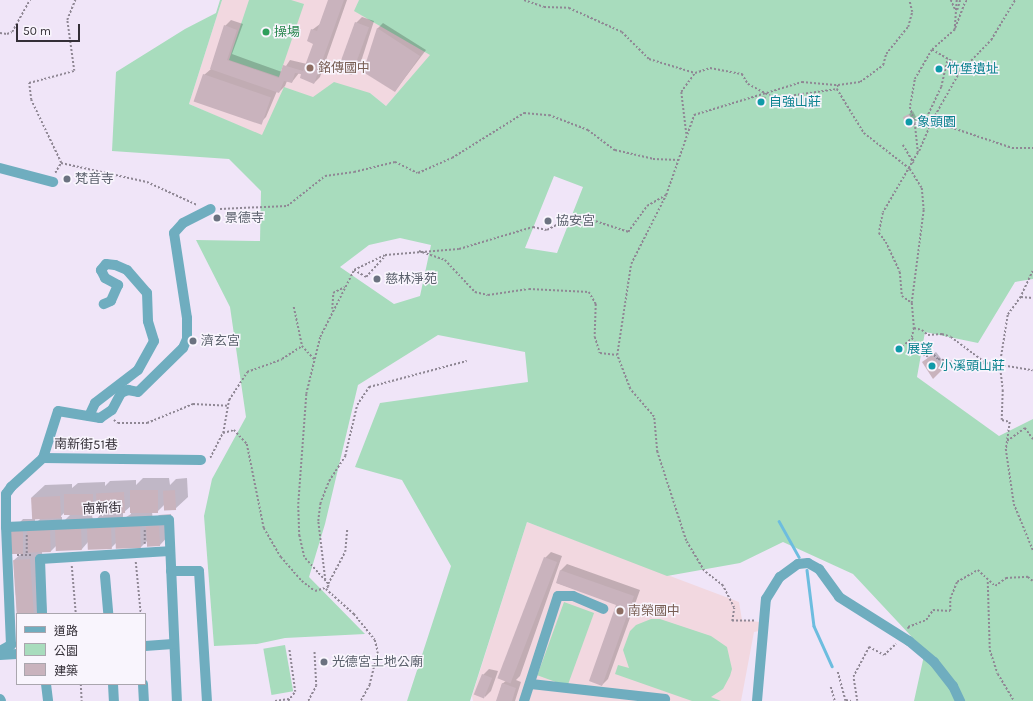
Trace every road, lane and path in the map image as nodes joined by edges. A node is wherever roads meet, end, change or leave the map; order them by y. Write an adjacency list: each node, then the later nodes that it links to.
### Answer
1 (30, 0): 14 (path)
2 (74, 0): 31 (path)
3 (524, 0): 17 (path)
4 (909, 0): 19 (path)
5 (951, 0): 10 (path)
6 (957, 0): 10 (path)
7 (960, 0): 10 (path)
8 (968, 0): 12 (path)
9 (1015, 0): 18 (path)
10 (956, 12): 11 (path)
11 (955, 22): 12 (path); 13 (path)
12 (958, 22): 13 (path)
13 (954, 30): 15 (path)
14 (0, 33)
15 (932, 50): 16 (path); 23 (path)
16 (947, 59): 18 (path); 24 (path)
17 (695, 73): 21 (path); 26 (path)
18 (959, 73): 22 (path)
19 (838, 85): 20 (path); 21 (path)
20 (837, 90): 21 (path); 34 (path)
21 (764, 93): 26 (path)
22 (932, 121): 25 (path); 28 (path)
23 (915, 123): 24 (path); 29 (path)
24 (923, 125): 25 (path)
25 (929, 126): 29 (path)
26 (686, 136): 30 (path)
27 (902, 145): 32 (path)
28 (1033, 148)
29 (918, 152): 32 (path)
30 (679, 160): 36 (path); 38 (path)
31 (61, 163): 35 (path); 37 (path)
32 (914, 163): 34 (path)
33 (0, 168): 35 (lane)
34 (910, 169): 46 (path); 46 (path)
35 (51, 182)
36 (666, 195): 39 (path); 54 (path)
37 (200, 206)
38 (212, 209): 61 (lane)
39 (417, 251): 40 (path); 54 (path)
40 (385, 255): 41 (path); 41 (path)
41 (354, 270): 43 (path)
42 (1033, 271): 44 (path)
43 (345, 287): 49 (path); 49 (path)
44 (1021, 297): 45 (path); 58 (path)
45 (1033, 298)
46 (912, 303): 50 (path)
47 (104, 304): 62 (lane)
48 (294, 307): 52 (path)
49 (332, 310): 55 (path)
50 (914, 328): 51 (path); 57 (path)
51 (912, 338): 53 (path); 57 (path)
52 (302, 346): 55 (path); 60 (path)
53 (899, 349)
54 (617, 355): 92 (path)
55 (314, 359): 82 (path)
56 (467, 361): 82 (path)
57 (986, 362): 58 (path)
58 (1000, 365): 59 (path); 65 (path)
59 (1033, 370)
60 (228, 406): 61 (path); 63 (path)
61 (106, 414): 62 (lane)
62 (89, 416): 66 (lane)
63 (224, 433): 67 (path); 86 (path)
64 (1033, 439): 65 (path)
65 (1007, 441): 72 (path)
66 (43, 458): 67 (lane, 南新街51巷); 70 (lane, 南新街51巷)
67 (201, 460)
68 (144, 520): 69 (lane, 南新街); 73 (lane, 南新街); 74 (path)
69 (27, 525): 70 (lane, 南新街); 75 (path)
70 (6, 527): 76 (lane, 南新街51巷)
71 (347, 530): 85 (path)
72 (1033, 550)
73 (169, 551): 74 (lane); 80 (lane, 南新街)
74 (146, 552): 77 (lane)
75 (28, 555): 76 (path); 77 (path)
76 (7, 556): 98 (lane, 南新街51巷)
77 (40, 559): 88 (lane)
78 (138, 569): 91 (path)
79 (73, 571): 89 (path)
80 (171, 571): 95 (lane, 南新街); 116 (lane)
81 (105, 576): 90 (lane)
82 (324, 580): 85 (path)
83 (1033, 581): 84 (path)
84 (988, 582): 94 (path); 127 (path)
85 (328, 584): 86 (path)
86 (326, 589): 119 (path)
87 (603, 609): 103 (lane)
88 (42, 613)
89 (76, 613)
90 (108, 613)
91 (140, 613)
92 (764, 620): 93 (lane); 121 (lane)
93 (898, 635): 94 (lane); 125 (path)
94 (910, 641): 126 (lane)
95 (173, 644): 96 (lane); 115 (lane, 南新街)
96 (146, 646)
97 (289, 649): 110 (path)
98 (0, 651)
99 (314, 651): 118 (path)
100 (16, 654): 101 (lane)
101 (0, 655)
102 (838, 672): 123 (path)
103 (530, 684): 109 (lane); 120 (lane)
104 (46, 685): 111 (lane)
105 (81, 685): 112 (path)
106 (113, 685): 113 (lane)
107 (142, 685): 114 (lane)
108 (831, 687): 122 (path)
109 (666, 699)
110 (288, 700): 117 (path)
111 (48, 701)
112 (82, 701)
113 (114, 701)
114 (144, 701)
115 (177, 701)
116 (207, 701)
117 (275, 701)
118 (308, 701)
119 (361, 701)
120 (524, 701)
121 (757, 701)
122 (835, 701)
123 (846, 701): 124 (path)
124 (851, 701)
125 (857, 701)
126 (960, 701)
127 (1014, 701)

